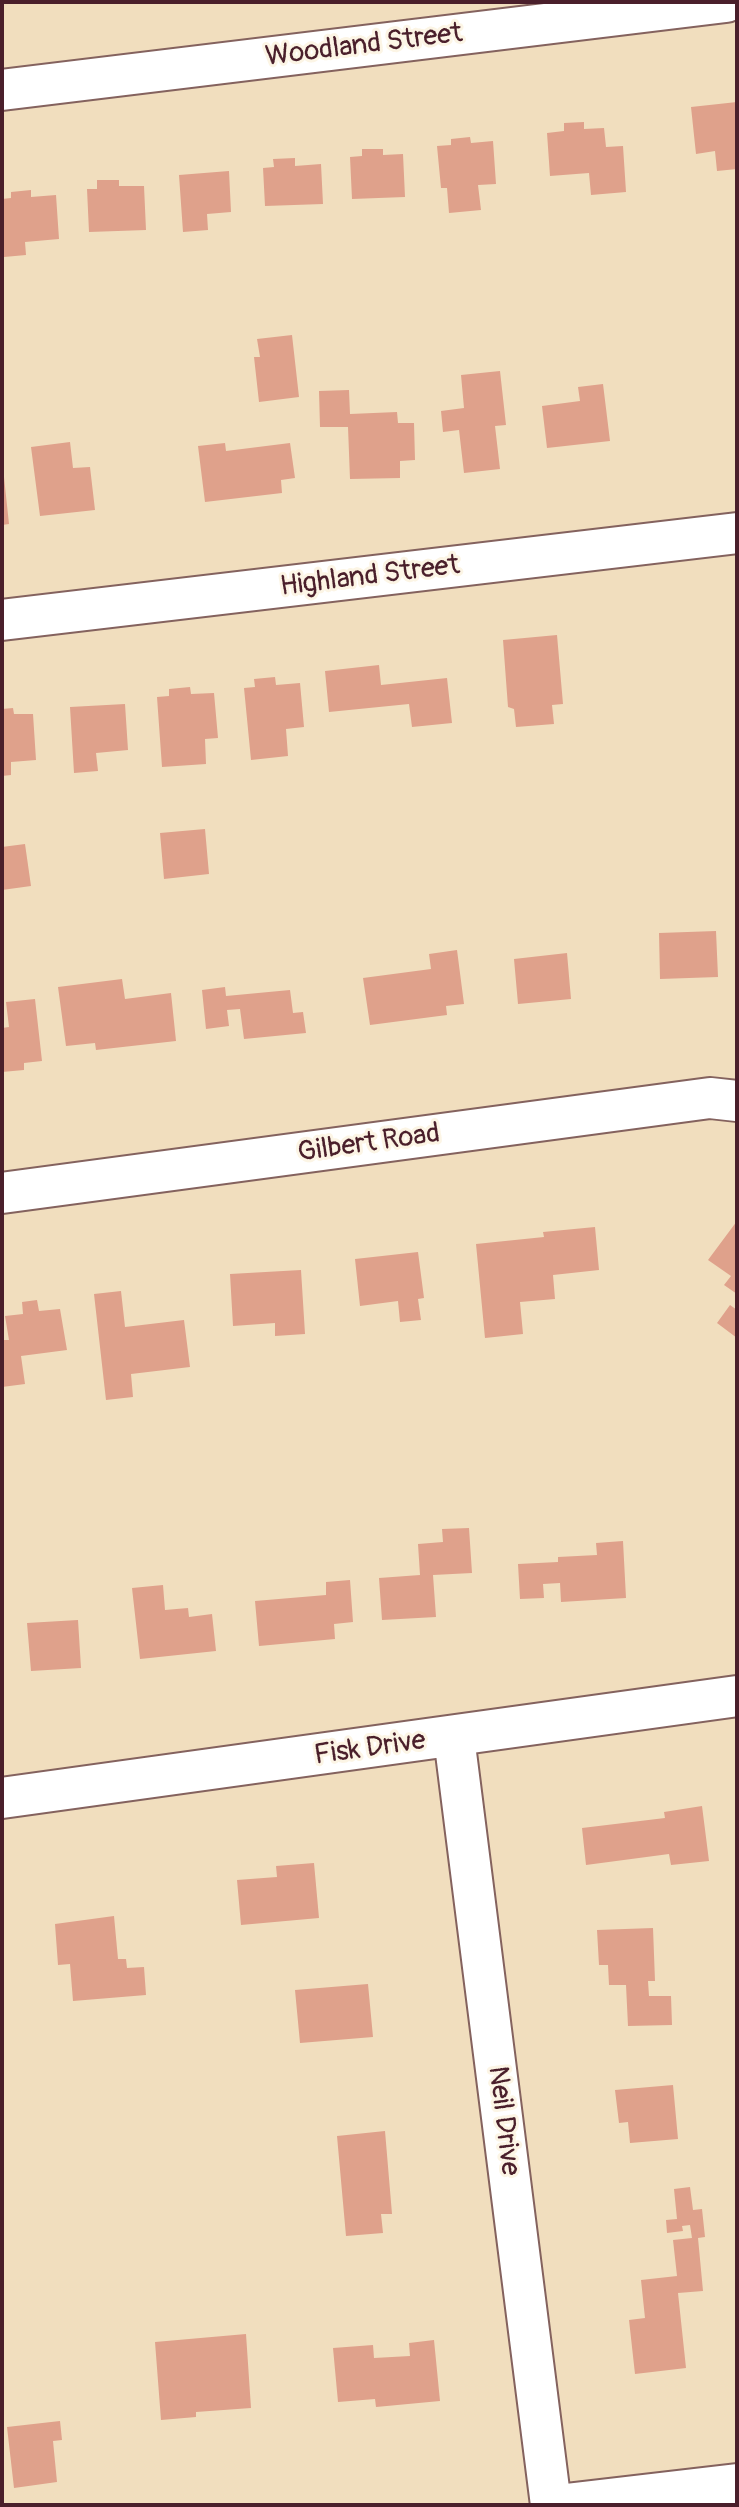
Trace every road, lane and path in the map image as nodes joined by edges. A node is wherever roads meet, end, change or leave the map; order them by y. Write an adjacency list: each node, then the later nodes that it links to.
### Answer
1 (726, 2): 2 (street, Woodland Street)
2 (2, 90)
3 (737, 533): 4 (street, Highland Street)
4 (2, 620)
5 (737, 1101): 6 (street, Gilbert Road)
6 (2, 1193)
7 (737, 1696): 8 (street, Fisk Drive)
8 (454, 1737): 9 (street, Fisk Drive); 12 (street, Neil Drive)
9 (2, 1798)
10 (737, 2484): 11 (street)
11 (668, 2499): 13 (street)
12 (551, 2505)
13 (557, 2505)

